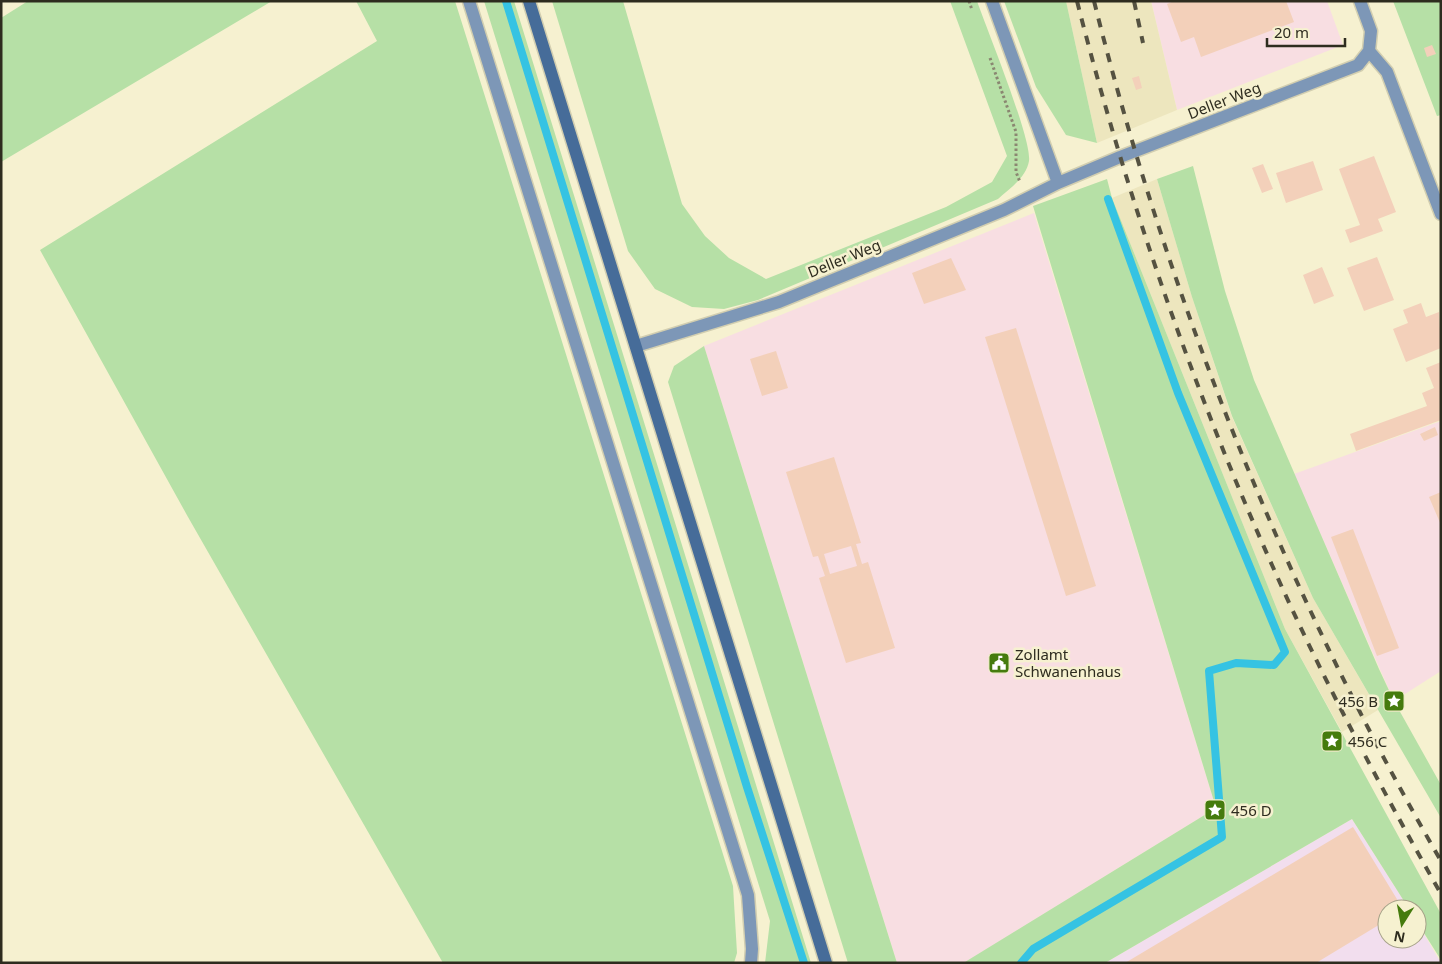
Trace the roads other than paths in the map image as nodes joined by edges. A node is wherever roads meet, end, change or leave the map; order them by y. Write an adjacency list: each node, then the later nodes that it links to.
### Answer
1 (469, 1): 9 (street)
2 (529, 1): 8 (main road)
3 (992, 1): 6 (street)
4 (1360, 1): 5 (street)
5 (1369, 51): 6 (street, Deller Weg); 7 (street)
6 (1058, 183): 8 (street, Deller Weg)
7 (1441, 214)
8 (636, 346): 10 (main road)
9 (751, 963)
10 (826, 963)

